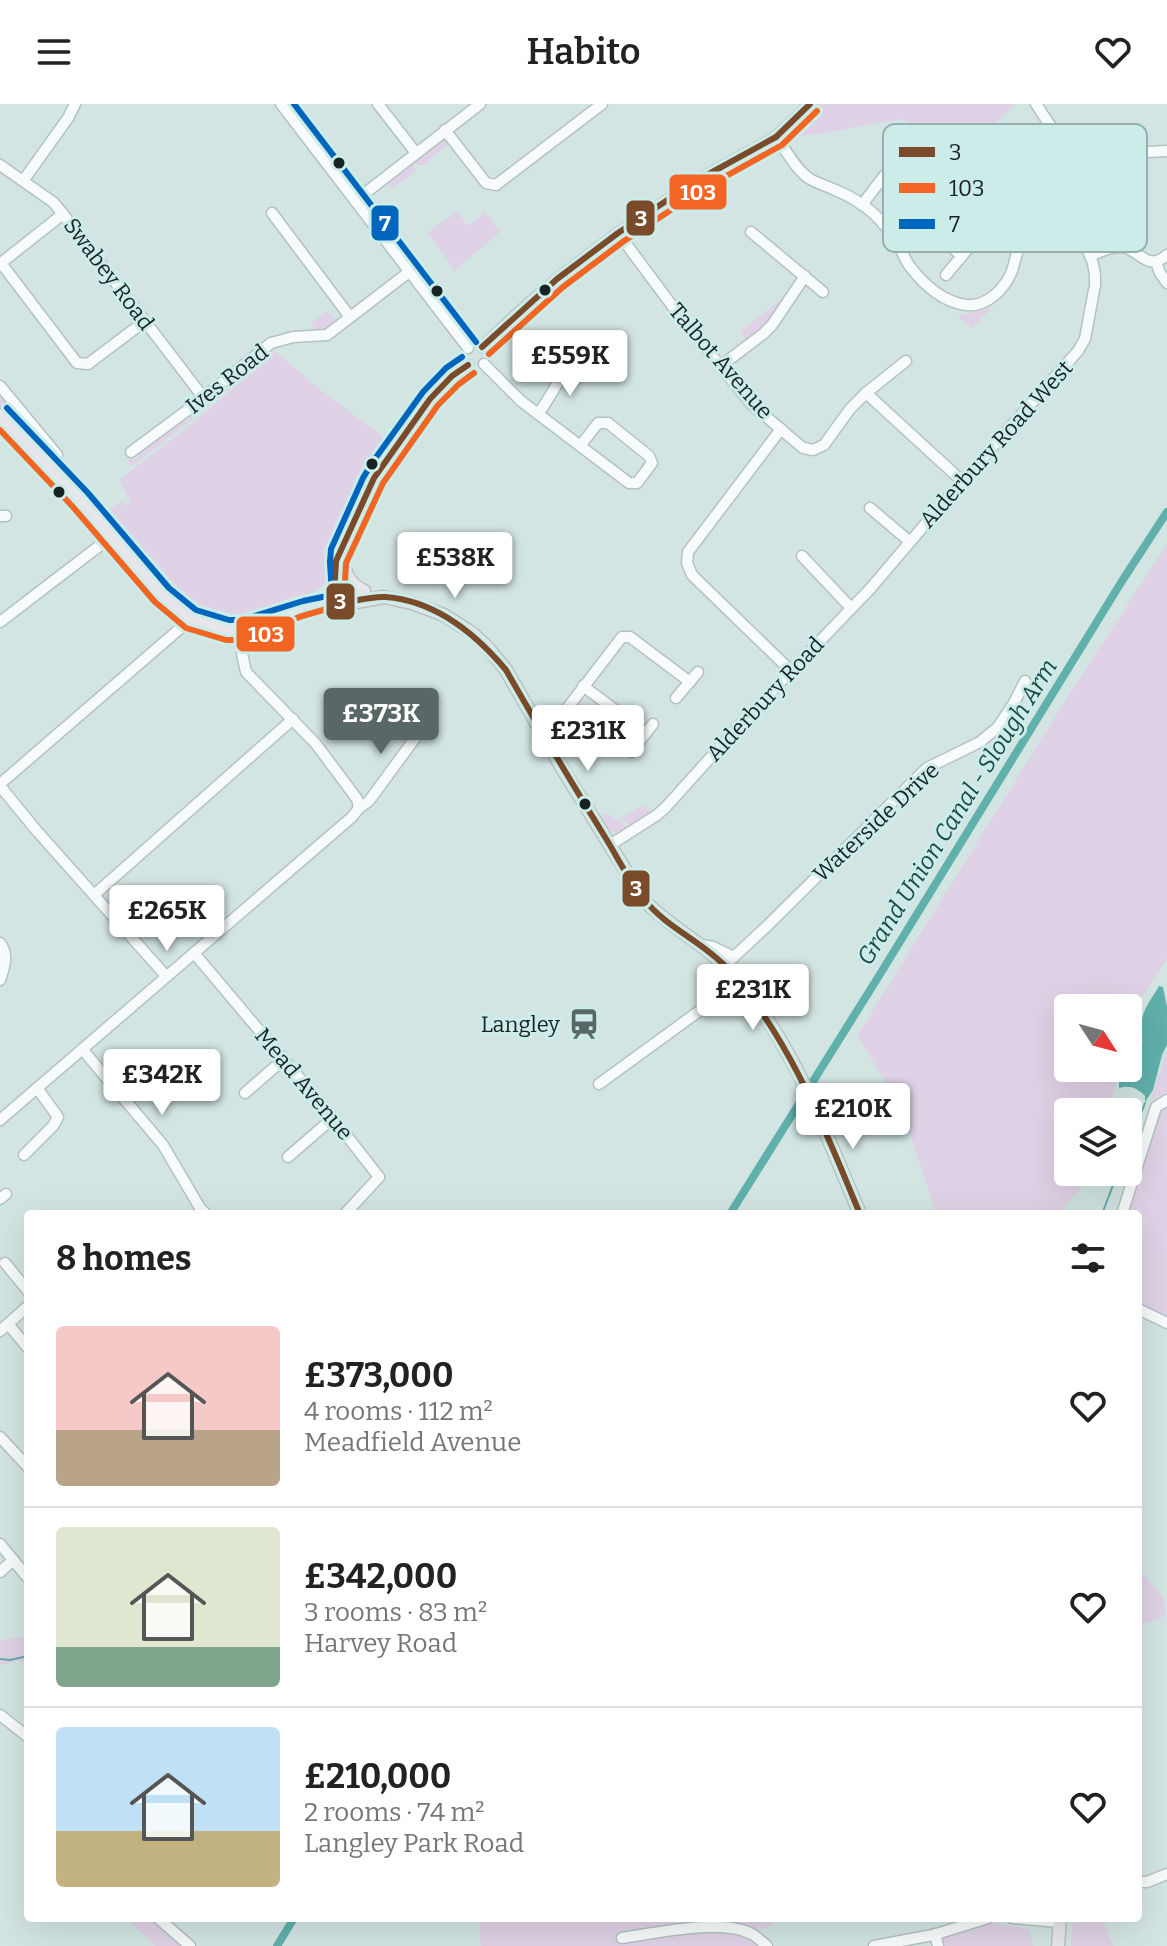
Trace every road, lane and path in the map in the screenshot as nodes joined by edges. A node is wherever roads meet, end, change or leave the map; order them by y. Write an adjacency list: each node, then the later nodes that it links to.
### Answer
1 (75, 104): 14 (street)
2 (281, 104): 15 (street)
3 (378, 104): 11 (street)
4 (480, 104): 9 (street)
5 (602, 104): 9 (street)
6 (810, 104): 10 (street)
7 (1036, 104): 8 (street)
8 (1050, 124)
9 (445, 130): 11 (street)
10 (776, 137): 16 (street); 21 (street)
11 (416, 153): 15 (street)
12 (0, 165): 14 (street, Swabey Road)
13 (883, 177): 16 (street)
14 (23, 181): 18 (street, Swabey Road)
15 (355, 201): 34 (street)
16 (862, 205): 19 (street)
17 (272, 213): 39 (street)
18 (63, 214): 33 (street); 40 (street, Swabey Road)
19 (883, 223)
20 (751, 232): 36 (street)
21 (618, 233): 41 (street); 47 (street, Talbot Avenue)
22 (901, 252): 25 (street)
23 (957, 252): 30 (street)
24 (965, 252): 30 (street)
25 (1018, 252)
26 (1088, 252): 31 (street)
27 (1100, 252): 31 (street)
28 (1132, 252): 32 (street)
29 (1167, 255): 32 (street)
30 (962, 256): 35 (street)
31 (1090, 256): 57 (street, Alderbury Road West)
32 (1156, 262): 37 (street)
33 (0, 263): 40 (street)
34 (409, 272): 39 (street, Ives Road); 42 (street)
35 (946, 275)
36 (805, 276): 38 (street); 47 (street)
37 (1167, 283)
38 (823, 292)
39 (350, 317): 50 (street, Ives Road)
40 (145, 321): 50 (street, Swabey Road)
41 (482, 347): 42 (street); 45 (street)
42 (468, 348): 46 (street)
43 (572, 361): 51 (street)
44 (906, 361): 49 (street, Talbot Avenue)
45 (484, 364): 46 (street); 51 (street)
46 (468, 365): 61 (street)
47 (722, 365): 53 (street, Talbot Avenue)
48 (0, 386): 56 (street)
49 (866, 393): 53 (street, Talbot Avenue); 57 (street)
50 (203, 397): 55 (street, Ives Road)
51 (538, 414): 54 (street)
52 (0, 415): 56 (main road)
53 (781, 429): 70 (street)
54 (580, 446): 54 (street)
55 (131, 452)
56 (54, 468): 59 (main road)
57 (962, 481): 60 (street, Alderbury Road West)
58 (870, 508): 60 (street)
59 (111, 537): 67 (main road); 68 (street)
60 (909, 541): 66 (street, Alderbury Road)
61 (341, 552): 63 (main road); 65 (street)
62 (802, 556): 66 (street)
63 (364, 591): 64 (main road); 65 (main road)
64 (384, 597): 65 (main road); 78 (main road)
65 (340, 598): 69 (main road)
66 (851, 608): 70 (street, Alderbury Road)
67 (191, 619): 69 (main road); 80 (street)
68 (0, 622)
69 (243, 630): 76 (street)
70 (791, 671): 82 (street, Alderbury Road)
71 (698, 672): 73 (street)
72 (1025, 681): 86 (street, Waterside Drive)
73 (690, 682): 74 (street); 75 (street)
74 (583, 686): 78 (street); 79 (street)
75 (676, 698)
76 (293, 719): 81 (street); 83 (street)
77 (424, 726): 81 (street)
78 (540, 728): 82 (main road)
79 (631, 752)
80 (0, 785): 83 (street)
81 (359, 808): 85 (street)
82 (610, 845): 86 (main road)
83 (94, 895): 87 (street)
84 (0, 943): 88 (street)
85 (194, 953): 87 (street); 91 (street, Mead Avenue)
86 (729, 961): 89 (main road)
87 (166, 976): 90 (street)
88 (0, 980)
89 (739, 982): 92 (street); 102 (main road)
90 (82, 1049): 93 (street); 100 (street)
91 (283, 1060): 94 (street); 96 (street, Mead Avenue)
92 (599, 1084)
93 (37, 1088): 97 (street); 98 (street)
94 (245, 1093)
95 (1167, 1100): 103 (street)
96 (333, 1118): 99 (street); 101 (street, Mead Avenue)
97 (0, 1120)
98 (24, 1155)
99 (288, 1157)
100 (202, 1210)
101 (349, 1210)
102 (858, 1210)
103 (1123, 1210)
104 (5, 1263): 105 (street)
105 (24, 1286)
106 (24, 1310): 109 (street)
107 (1142, 1311): 108 (street)
108 (1167, 1323)
109 (4, 1327): 110 (street)
110 (24, 1344)
111 (0, 1437): 112 (street)
112 (24, 1463)
113 (0, 1544): 114 (street)
114 (13, 1560): 115 (street); 116 (street)
115 (0, 1572)
116 (24, 1573)
117 (0, 1715): 118 (street)
118 (24, 1734)
119 (1167, 1874): 120 (street)
120 (1142, 1882)
121 (163, 1922): 126 (street)
122 (975, 1922): 124 (street)
123 (1059, 1922): 130 (main road)
124 (935, 1934): 128 (street); 129 (street)
125 (622, 1938): 127 (street)
126 (190, 1946)
127 (767, 1946)
128 (874, 1946)
129 (938, 1946)
130 (1058, 1946)

